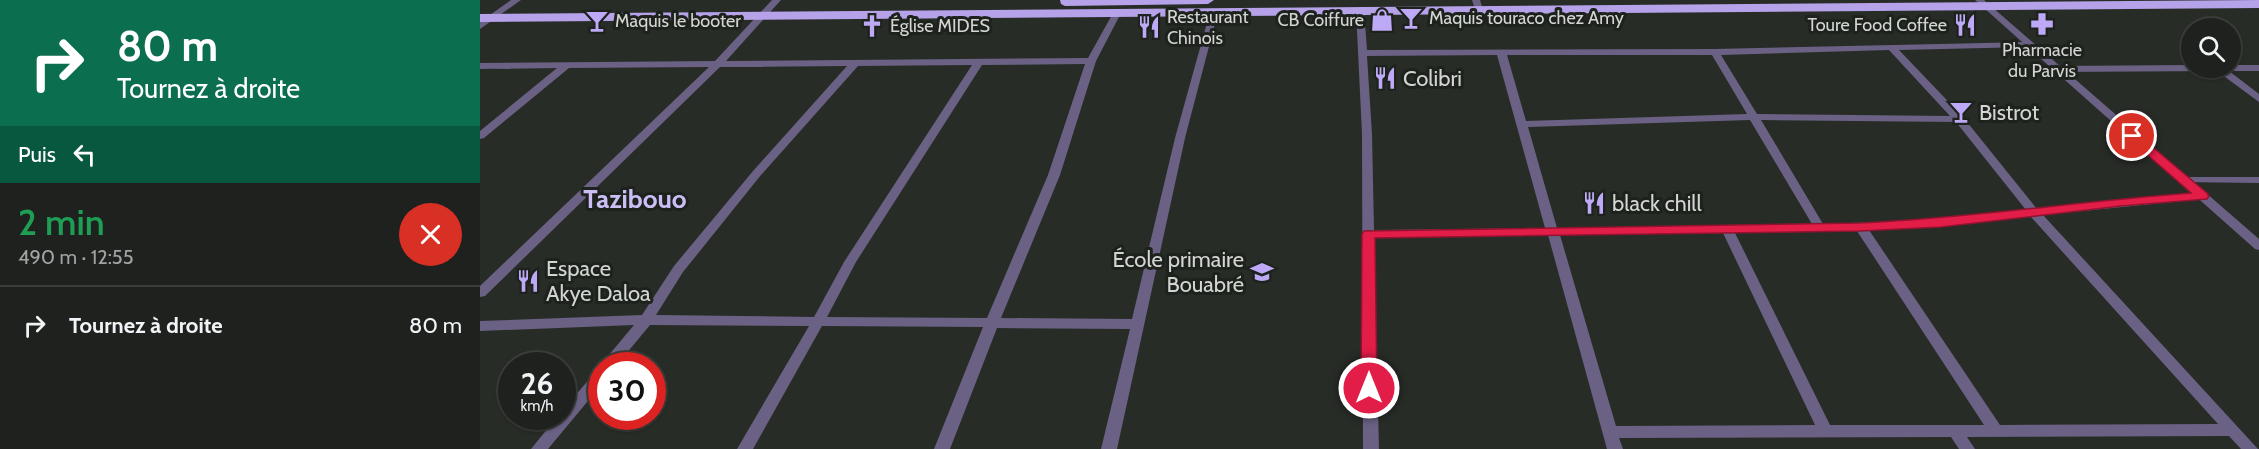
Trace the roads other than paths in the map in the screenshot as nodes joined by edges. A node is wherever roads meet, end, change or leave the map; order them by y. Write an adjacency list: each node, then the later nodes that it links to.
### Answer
1 (517, 0): 7 (street)
2 (1208, 0): 3 (highway)
3 (774, 3): 7 (highway); 12 (street)
4 (1982, 3): 5 (highway); 6 (highway); 15 (street)
5 (2259, 4)
6 (1477, 5): 9 (highway)
7 (506, 8): 8 (highway); 13 (street)
8 (480, 9)
9 (1360, 10): 10 (highway); 19 (street)
10 (1214, 12): 11 (highway); 50 (street)
11 (1117, 13): 12 (highway); 20 (street)
12 (762, 16): 13 (highway); 23 (street)
13 (486, 18): 14 (street)
14 (480, 26)
15 (2028, 44): 16 (street); 29 (street)
16 (1892, 48): 18 (street); 33 (street)
17 (1501, 52): 18 (street); 19 (street); 34 (street)
18 (1715, 52): 32 (street)
19 (1364, 53): 44 (street)
20 (1091, 61): 21 (street); 49 (street)
21 (978, 63): 22 (street); 48 (street)
22 (854, 64): 23 (street); 47 (street)
23 (717, 65): 25 (street); 46 (street)
24 (480, 66): 25 (street)
25 (567, 66): 35 (street)
26 (2181, 68): 29 (street)
27 (2241, 68): 28 (street)
28 (2259, 68)
29 (2057, 69): 36 (street)
30 (2232, 78): 31 (street)
31 (2259, 99)
32 (1754, 117): 33 (street); 34 (street); 41 (street)
33 (1959, 119): 39 (street)
34 (1522, 124): 43 (street)
35 (480, 136)
36 (2183, 180): 37 (street); 38 (street)
37 (2259, 180)
38 (2202, 196): 39 (street); 45 (street)
39 (2035, 214): 40 (street); 57 (street)
40 (1860, 227): 41 (street); 56 (street)
41 (1820, 228): 42 (street)
42 (1728, 230): 43 (street); 54 (street)
43 (1554, 233): 44 (street); 58 (street)
44 (1368, 234): 63 (street)
45 (2259, 246)
46 (480, 293)
47 (646, 320): 48 (street); 51 (street); 52 (street)
48 (819, 320): 49 (street); 60 (street)
49 (992, 323): 50 (street); 61 (street)
50 (1138, 324): 62 (street)
51 (480, 326)
52 (620, 352)
53 (588, 391): 59 (street)
54 (1825, 430): 55 (street); 58 (street)
55 (1955, 430): 56 (street); 65 (street)
56 (1995, 430): 57 (street)
57 (2231, 430): 66 (street)
58 (1610, 432): 64 (street)
59 (540, 449)
60 (745, 449)
61 (942, 449)
62 (1109, 449)
63 (1371, 449)
64 (1615, 449)
65 (1967, 449)
66 (2250, 449)

